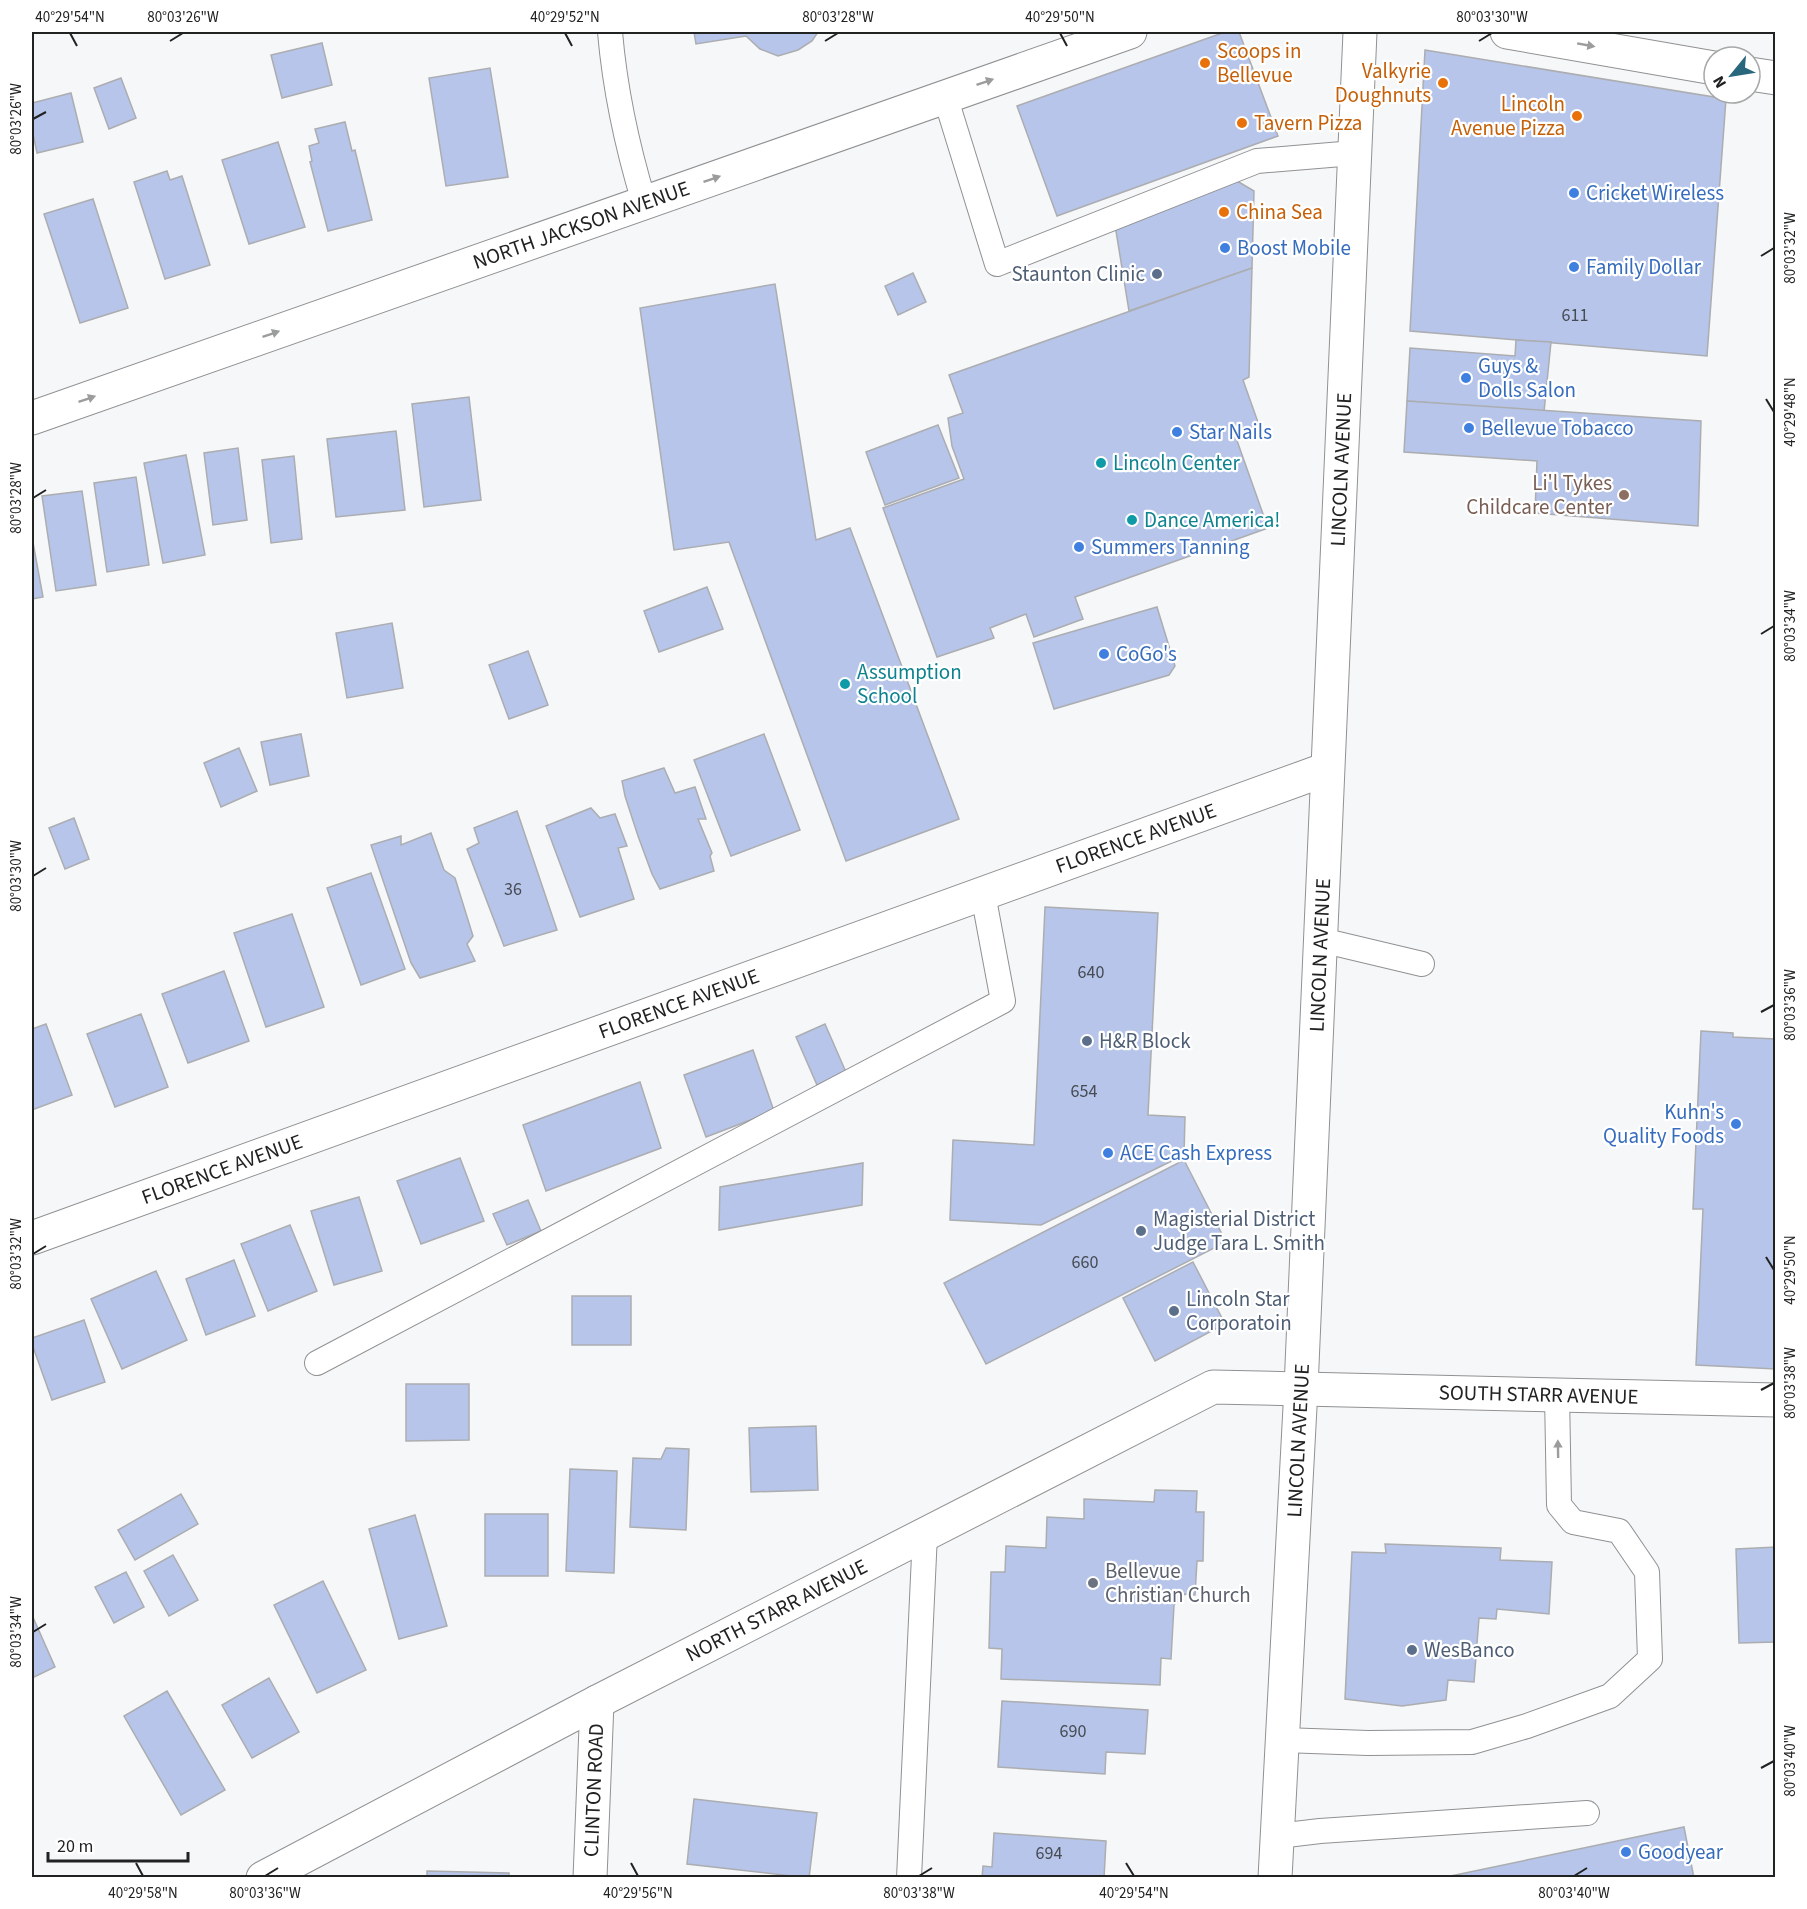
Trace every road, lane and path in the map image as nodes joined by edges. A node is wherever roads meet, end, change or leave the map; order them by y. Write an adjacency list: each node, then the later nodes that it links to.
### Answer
1 (609, 32): 8 (lane)
2 (1130, 32): 6 (street, NORTH JACKSON AVENUE, one-way to 2)
3 (1360, 32): 7 (street, LINCOLN AVENUE)
4 (1507, 32): 5 (street, one-way to 5)
5 (1702, 66)
6 (945, 96): 7 (lane); 8 (street, NORTH JACKSON AVENUE, one-way to 6)
7 (1354, 153): 10 (street, LINCOLN AVENUE)
8 (644, 202): 9 (street, NORTH JACKSON AVENUE, one-way to 8)
9 (32, 418)
10 (1327, 769): 11 (street, FLORENCE AVENUE); 12 (street, LINCOLN AVENUE)
11 (983, 894): 14 (street, FLORENCE AVENUE); 15 (lane)
12 (1321, 940): 13 (lane); 16 (street, LINCOLN AVENUE)
13 (1422, 964)
14 (32, 1238)
15 (317, 1363)
16 (1301, 1388): 17 (street, SOUTH STARR AVENUE); 19 (street, NORTH STARR AVENUE); 21 (street, LINCOLN AVENUE)
17 (1557, 1394): 18 (street, SOUTH STARR AVENUE); 21 (lane, one-way to 17)
18 (1776, 1400)
19 (925, 1534): 20 (street, NORTH STARR AVENUE); 26 (lane)
20 (597, 1702): 24 (street, NORTH STARR AVENUE); 25 (street, CLINTON ROAD)
21 (1283, 1740): 23 (street, LINCOLN AVENUE)
22 (1587, 1813): 23 (lane)
23 (1278, 1836): 27 (street, LINCOLN AVENUE)
24 (262, 1878)
25 (590, 1878)
26 (909, 1878)
27 (1275, 1878)

